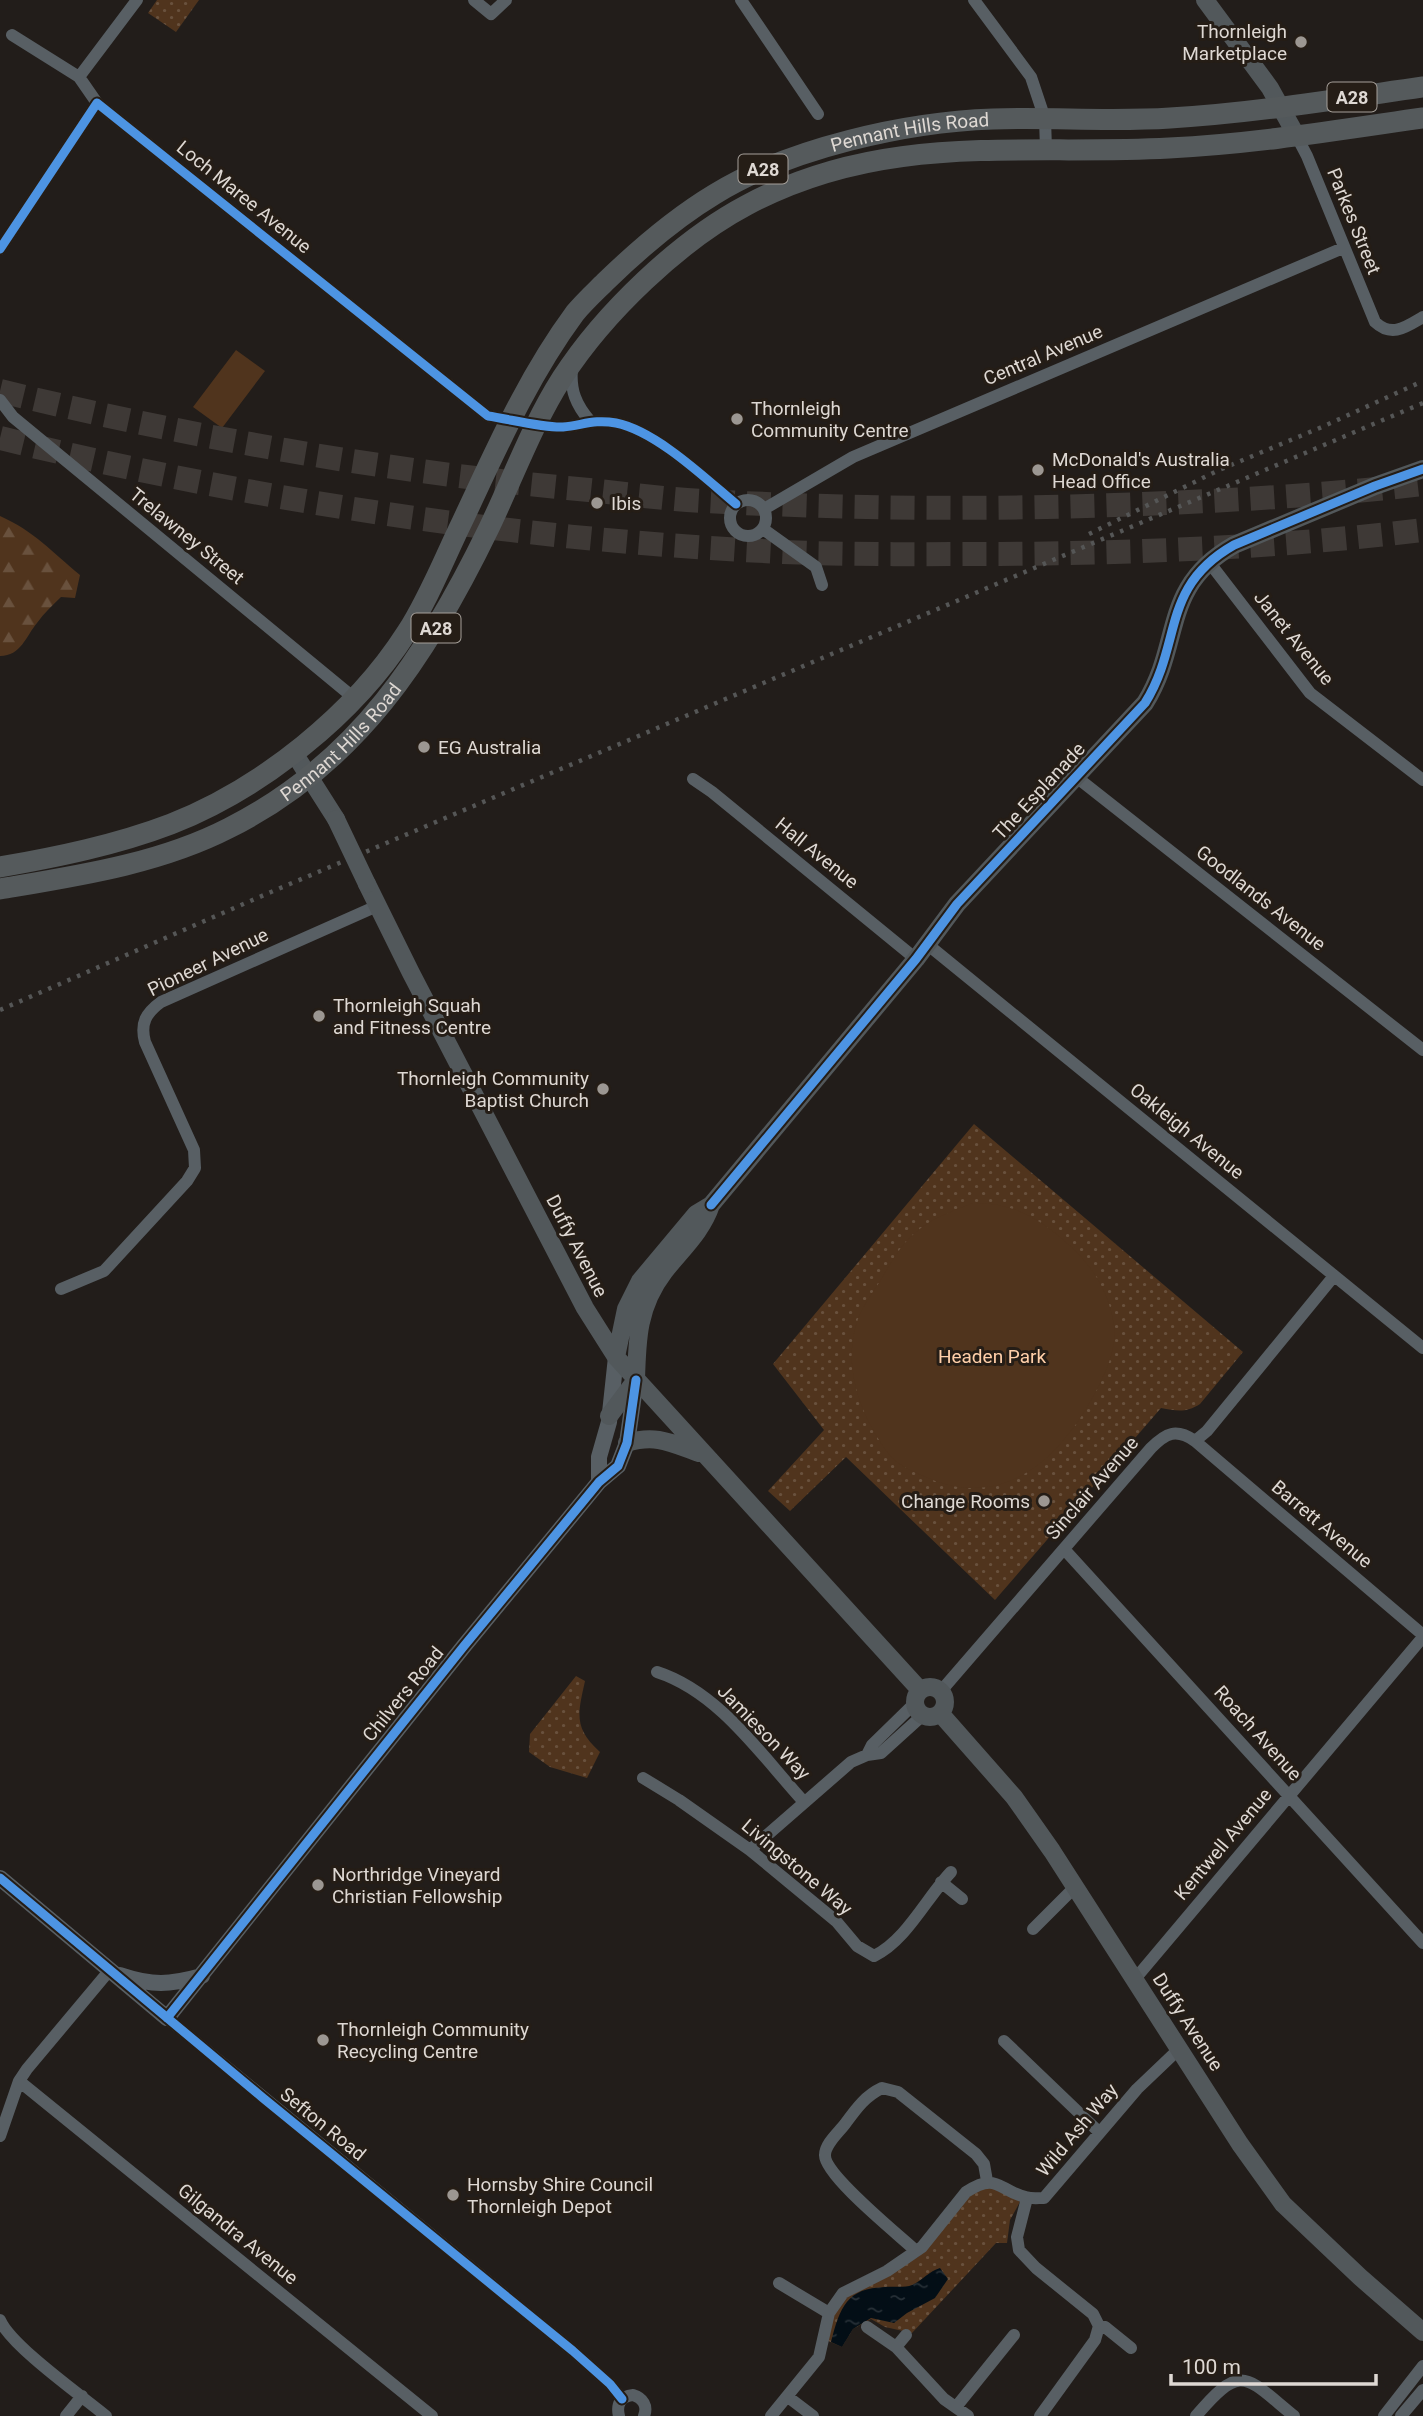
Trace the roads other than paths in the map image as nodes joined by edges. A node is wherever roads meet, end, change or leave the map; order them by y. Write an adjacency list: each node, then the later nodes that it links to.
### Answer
1 (137, 0): 8 (street)
2 (474, 0): 3 (street)
3 (506, 0)
4 (741, 0): 12 (street)
5 (974, 0): 14 (street)
6 (1205, 0): 11 (main road)
7 (12, 35): 8 (street)
8 (79, 78): 10 (street, Loch Maree Avenue)
9 (1423, 87): 11 (highway, Pennant Hills Road / A28)
10 (97, 103): 18 (street); 22 (street, Loch Maree Avenue)
11 (1281, 108): 14 (highway, Pennant Hills Road / A28); 15 (main road)
12 (818, 114)
13 (1423, 118): 15 (highway, Pennant Hills Road / A28)
14 (1045, 119): 16 (street); 22 (highway, Pennant Hills Road / A28)
15 (1296, 135): 16 (highway, Pennant Hills Road / A28); 17 (street, Parkes Street)
16 (1046, 149): 20 (highway, Pennant Hills Road / A28)
17 (1343, 248): 19 (street, Parkes Street); 27 (street, Central Avenue)
18 (0, 249)
19 (1423, 317)
20 (574, 362): 23 (street); 24 (highway, Pennant Hills Road / A28)
21 (0, 400): 31 (street, Trelawney Street)
22 (510, 419): 24 (street); 31 (highway, Pennant Hills Road / A28)
23 (590, 421): 24 (street); 26 (street)
24 (537, 423): 34 (highway, Pennant Hills Road / A28)
25 (1423, 469): 29 (main road, The Esplanade)
26 (736, 504): 27 (street); 28 (street)
27 (764, 509): 28 (street)
28 (763, 529): 30 (street)
29 (1209, 562): 33 (main road, The Esplanade); 36 (street, Janet Avenue)
30 (822, 585)
31 (354, 698): 32 (highway, Pennant Hills Road / A28)
32 (294, 753): 34 (main road, Duffy Avenue); 37 (highway, Pennant Hills Road / A28)
33 (1075, 776): 40 (main road, The Esplanade); 42 (street, Goodlands Avenue)
34 (310, 778): 38 (highway, Pennant Hills Road / A28); 39 (main road, Duffy Avenue, bridge)
35 (693, 779): 41 (street, Hall Avenue)
36 (1423, 780)
37 (0, 867)
38 (0, 889)
39 (377, 906): 45 (street, Pioneer Avenue); 48 (main road, Duffy Avenue)
40 (927, 944): 41 (main road, The Esplanade); 44 (street, Oakleigh Avenue)
41 (916, 959): 43 (main road, The Esplanade)
42 (1423, 1050)
43 (712, 1205): 46 (main road, The Esplanade); 48 (main road, The Esplanade)
44 (1334, 1276): 47 (street, Oakleigh Avenue); 51 (street)
45 (61, 1289)
46 (639, 1325): 48 (main road); 49 (main road, The Esplanade)
47 (1423, 1348)
48 (616, 1357): 49 (main road, Duffy Avenue); 50 (street)
49 (636, 1380): 50 (main road); 52 (street, Chilvers Road); 53 (main road, Duffy Avenue)
50 (610, 1416): 54 (street)
51 (1195, 1441): 55 (street, Sinclair Avenue); 56 (street, Barrett Avenue)
52 (627, 1443): 53 (main road); 54 (street, Chilvers Road)
53 (703, 1454): 59 (main road, Duffy Avenue)
54 (599, 1482): 72 (street, Chilvers Road)
55 (1064, 1549): 58 (street, Sinclair Avenue); 61 (street, Roach Avenue)
56 (1423, 1636): 61 (street, Kentwell Avenue)
57 (657, 1672): 62 (street, Jamieson Way)
58 (941, 1691): 59 (main road)
59 (925, 1705): 62 (street); 67 (main road, Duffy Avenue)
60 (643, 1778): 63 (street, Livingstone Way)
61 (1289, 1796): 70 (street, Roach Avenue); 73 (street, Kentwell Avenue)
62 (804, 1802): 63 (street)
63 (750, 1850): 66 (street, Livingstone Way)
64 (951, 1872): 66 (street, Livingstone Way)
65 (0, 1878): 71 (street, Sefton Road)
66 (941, 1882): 68 (street)
67 (1075, 1887): 69 (street); 73 (main road, Duffy Avenue)
68 (962, 1899)
69 (1032, 1929)
70 (1423, 1942)
71 (109, 1971): 72 (street, Sefton Road); 74 (street, Sefton Road); 77 (street)
72 (202, 1976): 74 (street, Chilvers Road)
73 (1135, 1979): 76 (main road, Duffy Avenue)
74 (167, 2018): 97 (street, Sefton Road)
75 (1004, 2041): 78 (street)
76 (1180, 2048): 78 (street, Wild Ash Way); 88 (main road, Duffy Avenue)
77 (19, 2081): 79 (street); 101 (street, Gilgandra Avenue)
78 (1099, 2132): 81 (street, Wild Ash Way)
79 (0, 2136)
80 (987, 2181): 81 (street, Wild Ash Way); 82 (street); 82 (street)
81 (1027, 2198): 86 (street)
82 (916, 2251): 84 (street)
83 (779, 2283): 84 (street)
84 (829, 2313): 96 (street)
85 (0, 2320): 95 (street)
86 (1099, 2326): 92 (street); 107 (street)
87 (867, 2327): 91 (street)
88 (1423, 2332)
89 (906, 2335): 91 (street)
90 (1014, 2335): 98 (street)
91 (897, 2347): 98 (street)
92 (1131, 2348)
93 (1423, 2366): 110 (street)
94 (1423, 2390): 111 (street)
95 (82, 2396): 99 (street); 100 (street)
96 (788, 2397): 104 (street); 105 (street)
97 (622, 2399): 102 (street); 103 (street, Sefton Road)
98 (956, 2407): 106 (street)
99 (66, 2416)
100 (106, 2416)
101 (432, 2416)
102 (619, 2416)
103 (644, 2416)
104 (771, 2416)
105 (813, 2416)
106 (968, 2416)
107 (1040, 2416)
108 (1196, 2416): 109 (street)
109 (1294, 2416)
110 (1384, 2416)
111 (1401, 2416)

